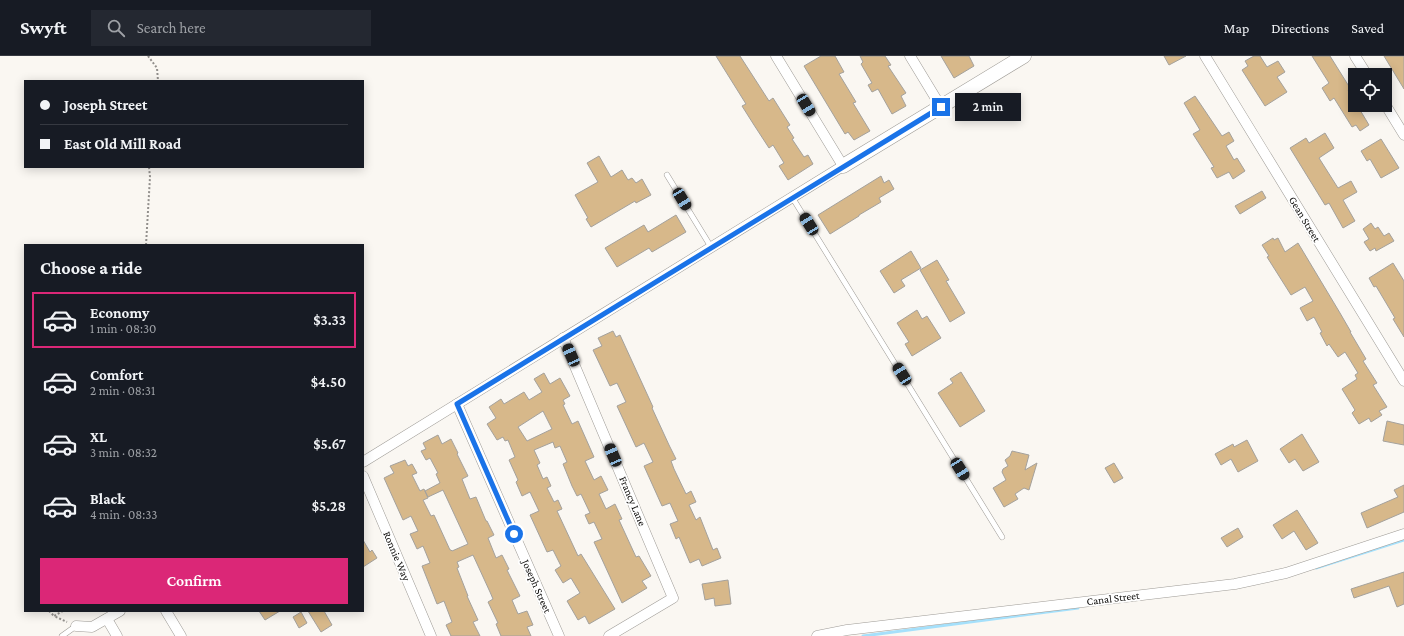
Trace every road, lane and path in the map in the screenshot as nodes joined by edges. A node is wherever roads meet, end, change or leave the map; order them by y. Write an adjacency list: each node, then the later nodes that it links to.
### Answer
1 (148, 56): 8 (path)
2 (776, 56): 12 (street)
3 (910, 56): 9 (street)
4 (1024, 56): 9 (street)
5 (1205, 56): 19 (street, Gean Street)
6 (1355, 56): 7 (street)
7 (1363, 68)
8 (158, 80)
9 (941, 107): 12 (street)
10 (1390, 112): 11 (street)
11 (1404, 135)
12 (843, 166): 15 (street)
13 (149, 168): 16 (path)
14 (667, 175): 17 (lane)
15 (792, 197): 17 (street); 24 (lane)
16 (146, 244)
17 (711, 247): 18 (street)
18 (564, 338): 20 (street); 37 (street, Francy Lane)
19 (1404, 381)
20 (457, 404): 21 (street); 36 (street, Joseph Street)
21 (364, 461)
22 (364, 478): 35 (street, Ronnie Way)
23 (1404, 534): 38 (street, Canal Street)
24 (1002, 537)
25 (50, 612): 29 (path)
26 (61, 612): 29 (path)
27 (118, 612): 30 (street)
28 (167, 612): 34 (street)
29 (54, 616): 31 (path)
30 (107, 619): 31 (street); 33 (street)
31 (76, 626): 32 (lane)
32 (62, 636)
33 (117, 636)
34 (181, 636)
35 (430, 636)
36 (559, 636)
37 (608, 636)
38 (817, 636)

